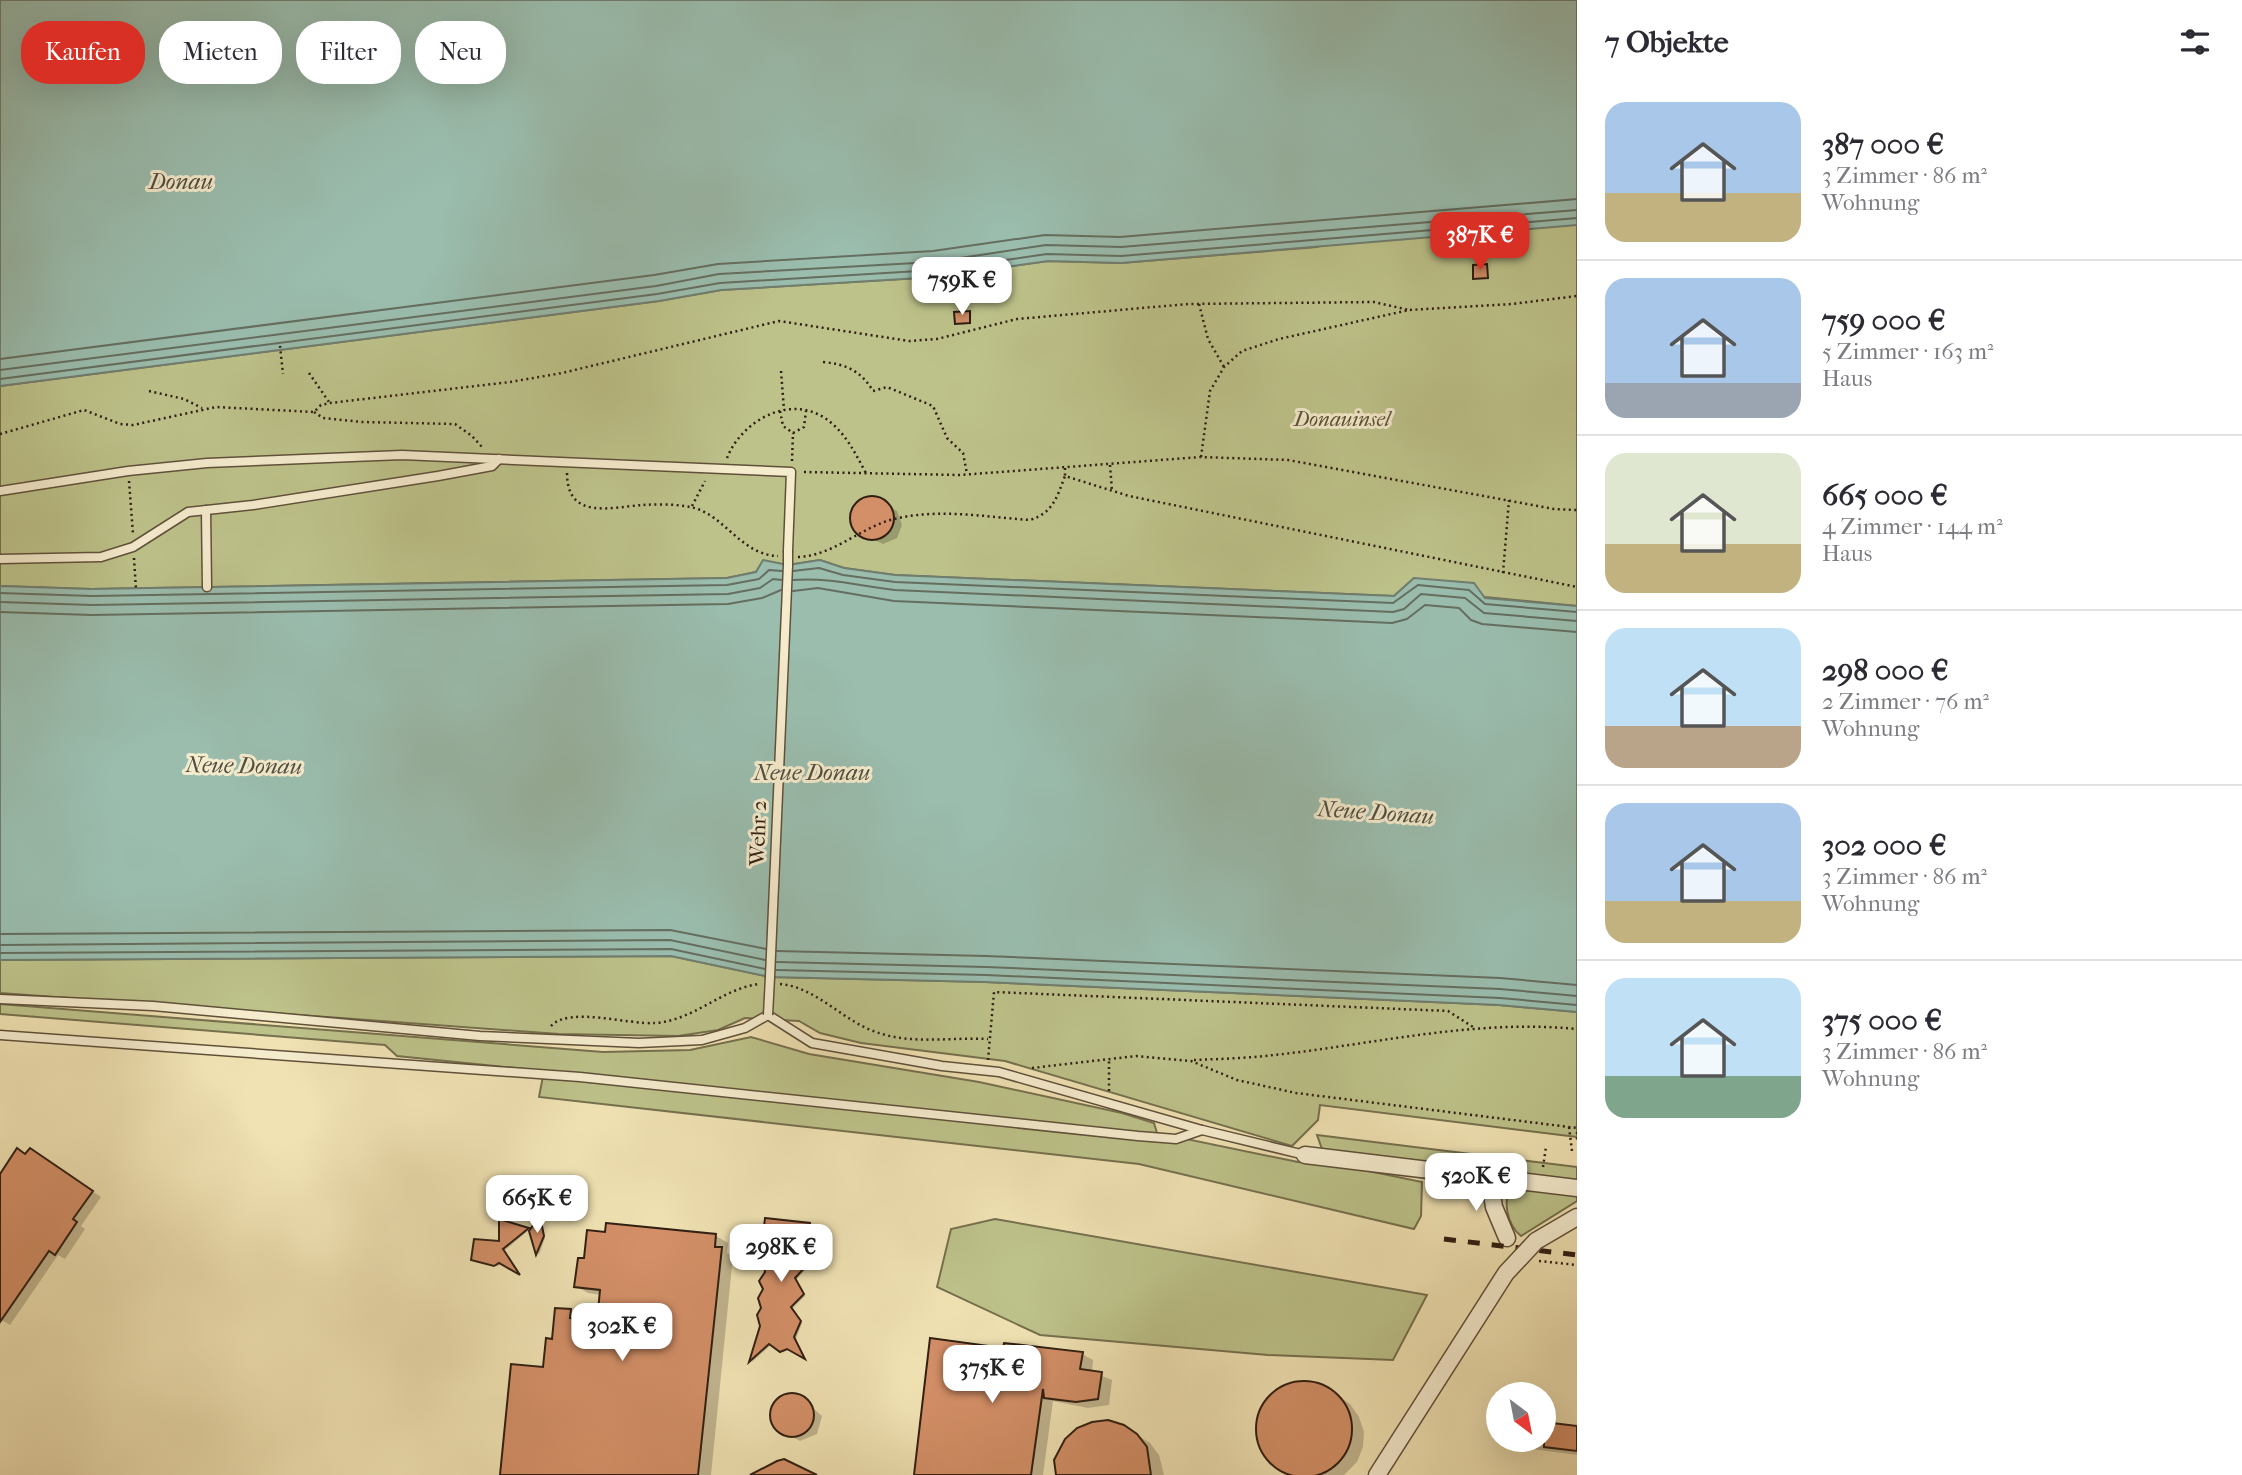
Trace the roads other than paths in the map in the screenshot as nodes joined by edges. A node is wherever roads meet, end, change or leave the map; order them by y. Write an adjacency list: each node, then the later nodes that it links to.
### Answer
1 (499, 459): 2 (lane); 3 (lane); 7 (lane, Wehr 2, bridge)
2 (0, 491)
3 (205, 510): 4 (lane); 5 (lane)
4 (0, 559)
5 (207, 587)
6 (0, 999): 7 (lane)
7 (768, 1015): 9 (lane)
8 (0, 1035): 9 (lane)
9 (1202, 1130): 10 (lane)
10 (1305, 1155): 11 (street)
11 (1489, 1175): 12 (street); 14 (street)
12 (1577, 1188)
13 (1577, 1217): 15 (street)
14 (1507, 1238): 15 (lane)
15 (1536, 1241): 16 (street, bridge)
16 (1377, 1475)

